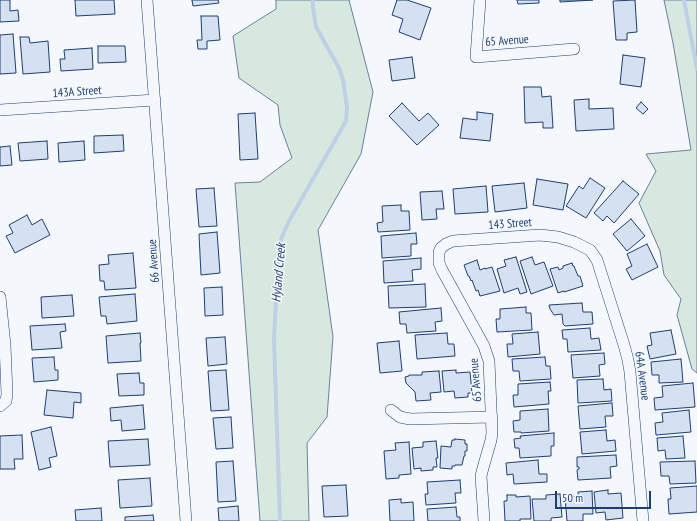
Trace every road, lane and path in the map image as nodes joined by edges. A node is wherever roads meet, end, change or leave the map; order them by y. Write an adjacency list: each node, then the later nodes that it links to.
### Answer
1 (147, 0): 4 (street, 66 Avenue)
2 (480, 0): 3 (street, 65 Avenue)
3 (574, 49)
4 (155, 100): 5 (street, 143A Street); 12 (street, 66 Avenue)
5 (0, 110)
6 (582, 245): 7 (street, 143 Street); 14 (street, 64A Avenue)
7 (441, 248): 11 (street, 65 Avenue)
8 (0, 297): 9 (street)
9 (0, 406)
10 (391, 410): 11 (street)
11 (492, 417): 13 (street, 65 Avenue)
12 (186, 521)
13 (484, 521)
14 (643, 521)

